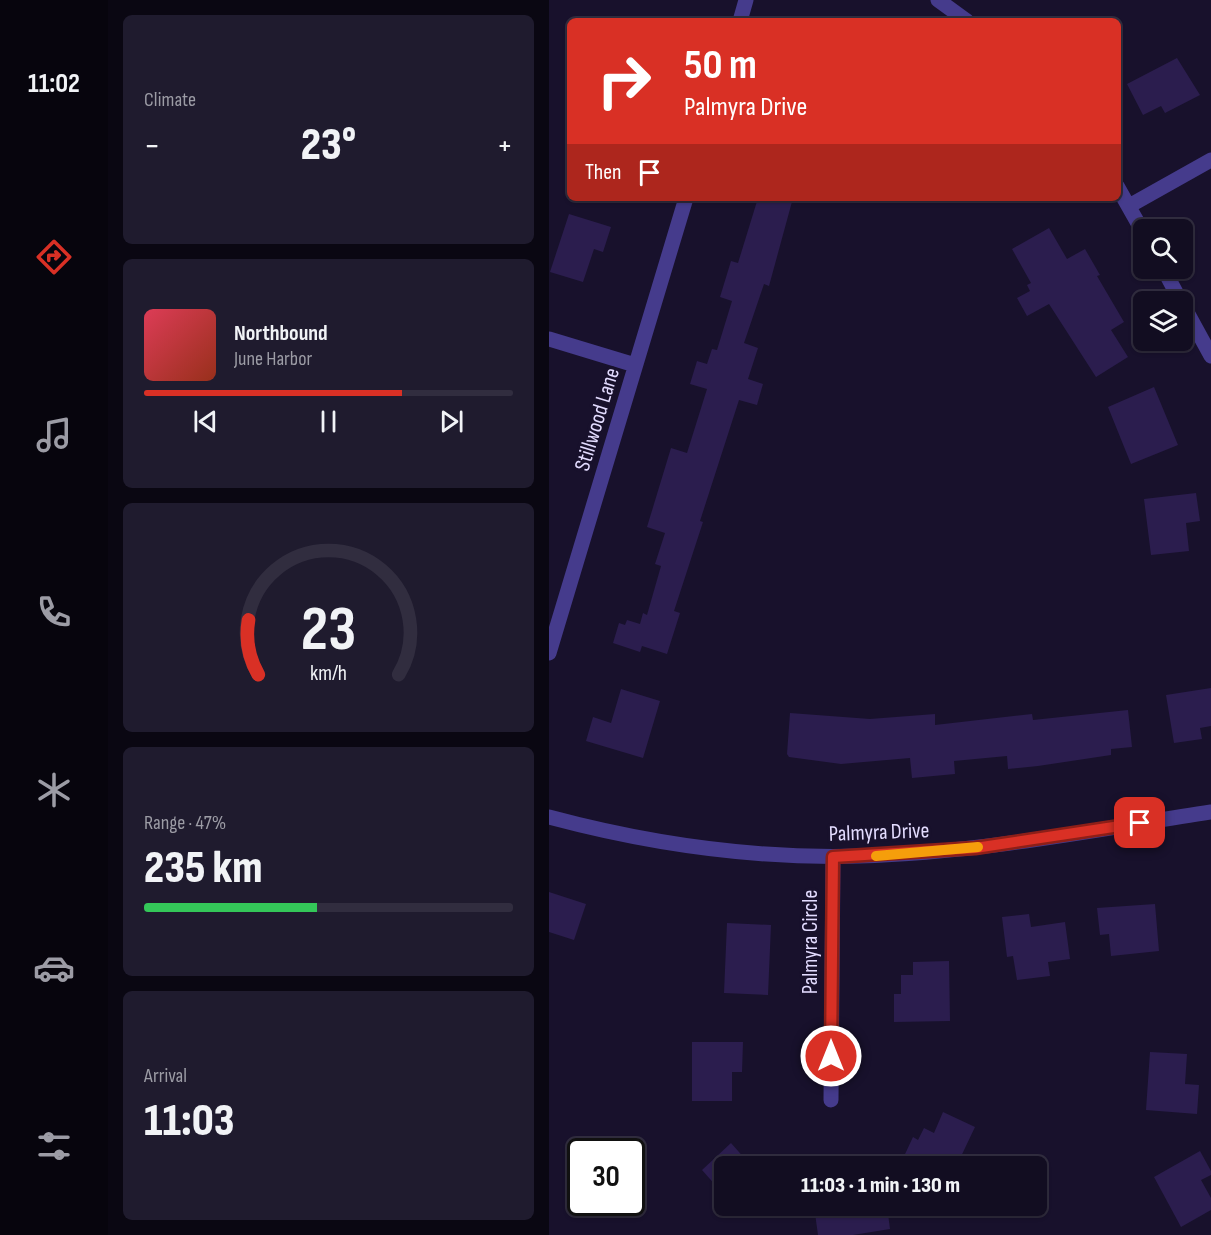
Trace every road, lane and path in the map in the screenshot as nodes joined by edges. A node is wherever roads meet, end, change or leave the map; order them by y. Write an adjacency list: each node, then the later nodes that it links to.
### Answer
1 (746, 0): 3 (street)
2 (938, 0): 4 (street)
3 (740, 18)
4 (963, 18)
5 (1211, 160): 8 (street)
6 (1121, 193): 8 (street)
7 (685, 201): 13 (street, Stillwood Lane)
8 (1129, 206): 9 (street)
9 (1136, 219)
10 (1193, 322): 12 (street)
11 (549, 339): 13 (street)
12 (1211, 356)
13 (635, 365): 14 (street, Stillwood Lane)
14 (549, 652)
15 (1211, 812): 17 (street, Palmyra Drive)
16 (549, 817): 17 (street, Palmyra Drive)
17 (833, 857): 18 (street, Palmyra Circle)
18 (831, 1100)

